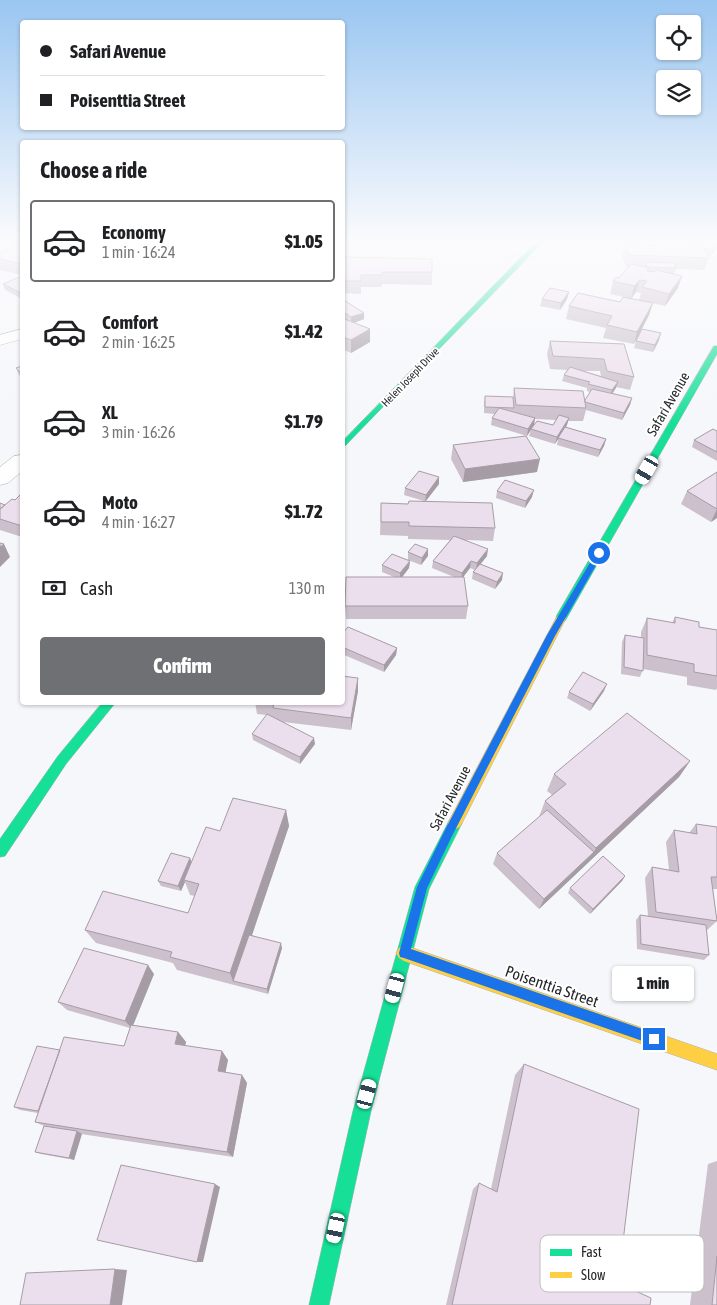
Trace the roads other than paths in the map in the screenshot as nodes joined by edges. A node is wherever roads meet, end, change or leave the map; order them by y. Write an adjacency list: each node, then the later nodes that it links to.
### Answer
1 (482, 302): 5 (street, Helen Joseph Drive)
2 (20, 335): 3 (street)
3 (0, 340)
4 (717, 348): 10 (street, Safari Avenue)
5 (345, 444)
6 (20, 463): 7 (street)
7 (0, 478)
8 (108, 705): 9 (street)
9 (0, 851)
10 (404, 953): 11 (street, Poisenttia Street); 12 (street, Safari Avenue)
11 (717, 1062)
12 (319, 1305)

